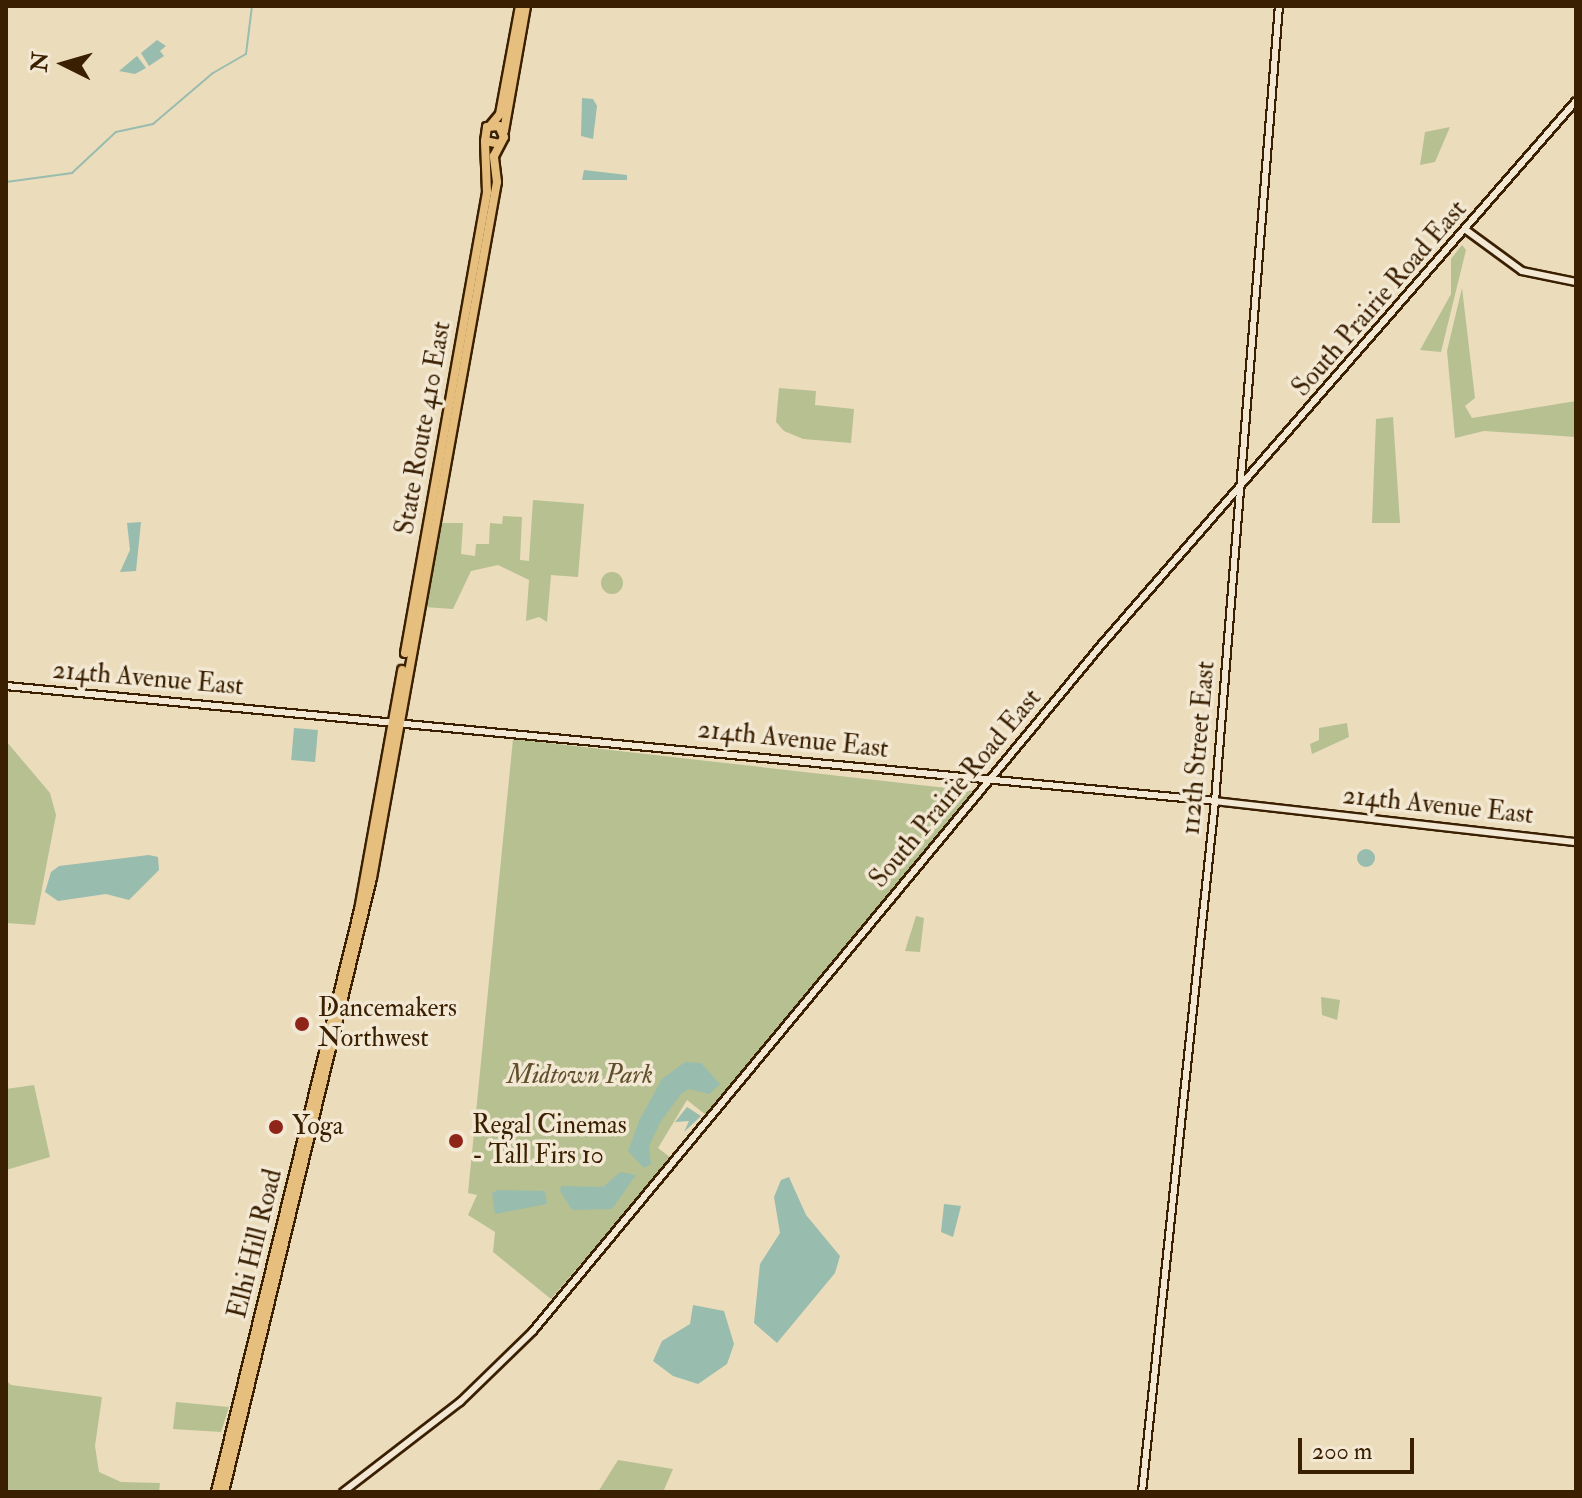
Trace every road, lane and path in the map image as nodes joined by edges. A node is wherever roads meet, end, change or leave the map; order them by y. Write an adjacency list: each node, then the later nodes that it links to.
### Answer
1 (520, 6): 5 (main road)
2 (526, 6): 6 (main road)
3 (1279, 6): 11 (street, 112th Street East)
4 (1576, 101): 9 (street, South Prairie Road East)
5 (490, 126): 6 (main road); 7 (main road)
6 (504, 132): 8 (main road, State Route 410 East)
7 (485, 140): 8 (main road); 17 (main road, State Route 410 East)
8 (500, 144): 17 (main road, State Route 410 East)
9 (1466, 230): 10 (street); 12 (street, South Prairie Road East)
10 (1576, 282)
11 (1242, 470): 12 (street); 13 (street, 112th Street East)
12 (1254, 475): 13 (street, South Prairie Road East)
13 (1240, 489): 14 (street, South Prairie Road East); 15 (street, 112th Street East)
14 (1226, 505): 15 (street); 18 (street, South Prairie Road East)
15 (1239, 512): 23 (street, 112th Street East)
16 (6, 686): 17 (street, 214th Avenue East)
17 (395, 723): 19 (street, 214th Avenue East); 26 (main road, Elhi Hill Road); 27 (main road, Elhi Hill Road)
18 (1000, 768): 20 (street, South Prairie Road East); 21 (street)
19 (970, 777): 20 (street, 214th Avenue East); 22 (street)
20 (991, 779): 21 (street, 214th Avenue East); 22 (street, South Prairie Road East)
21 (1008, 781): 23 (street, 214th Avenue East)
22 (978, 794): 25 (street, South Prairie Road East)
23 (1215, 801): 24 (street, 214th Avenue East); 29 (street, 112th Street East)
24 (1576, 842)
25 (355, 1491): 28 (street, South Prairie Road East)
26 (216, 1492)
27 (224, 1492)
28 (343, 1492)
29 (1142, 1492)

